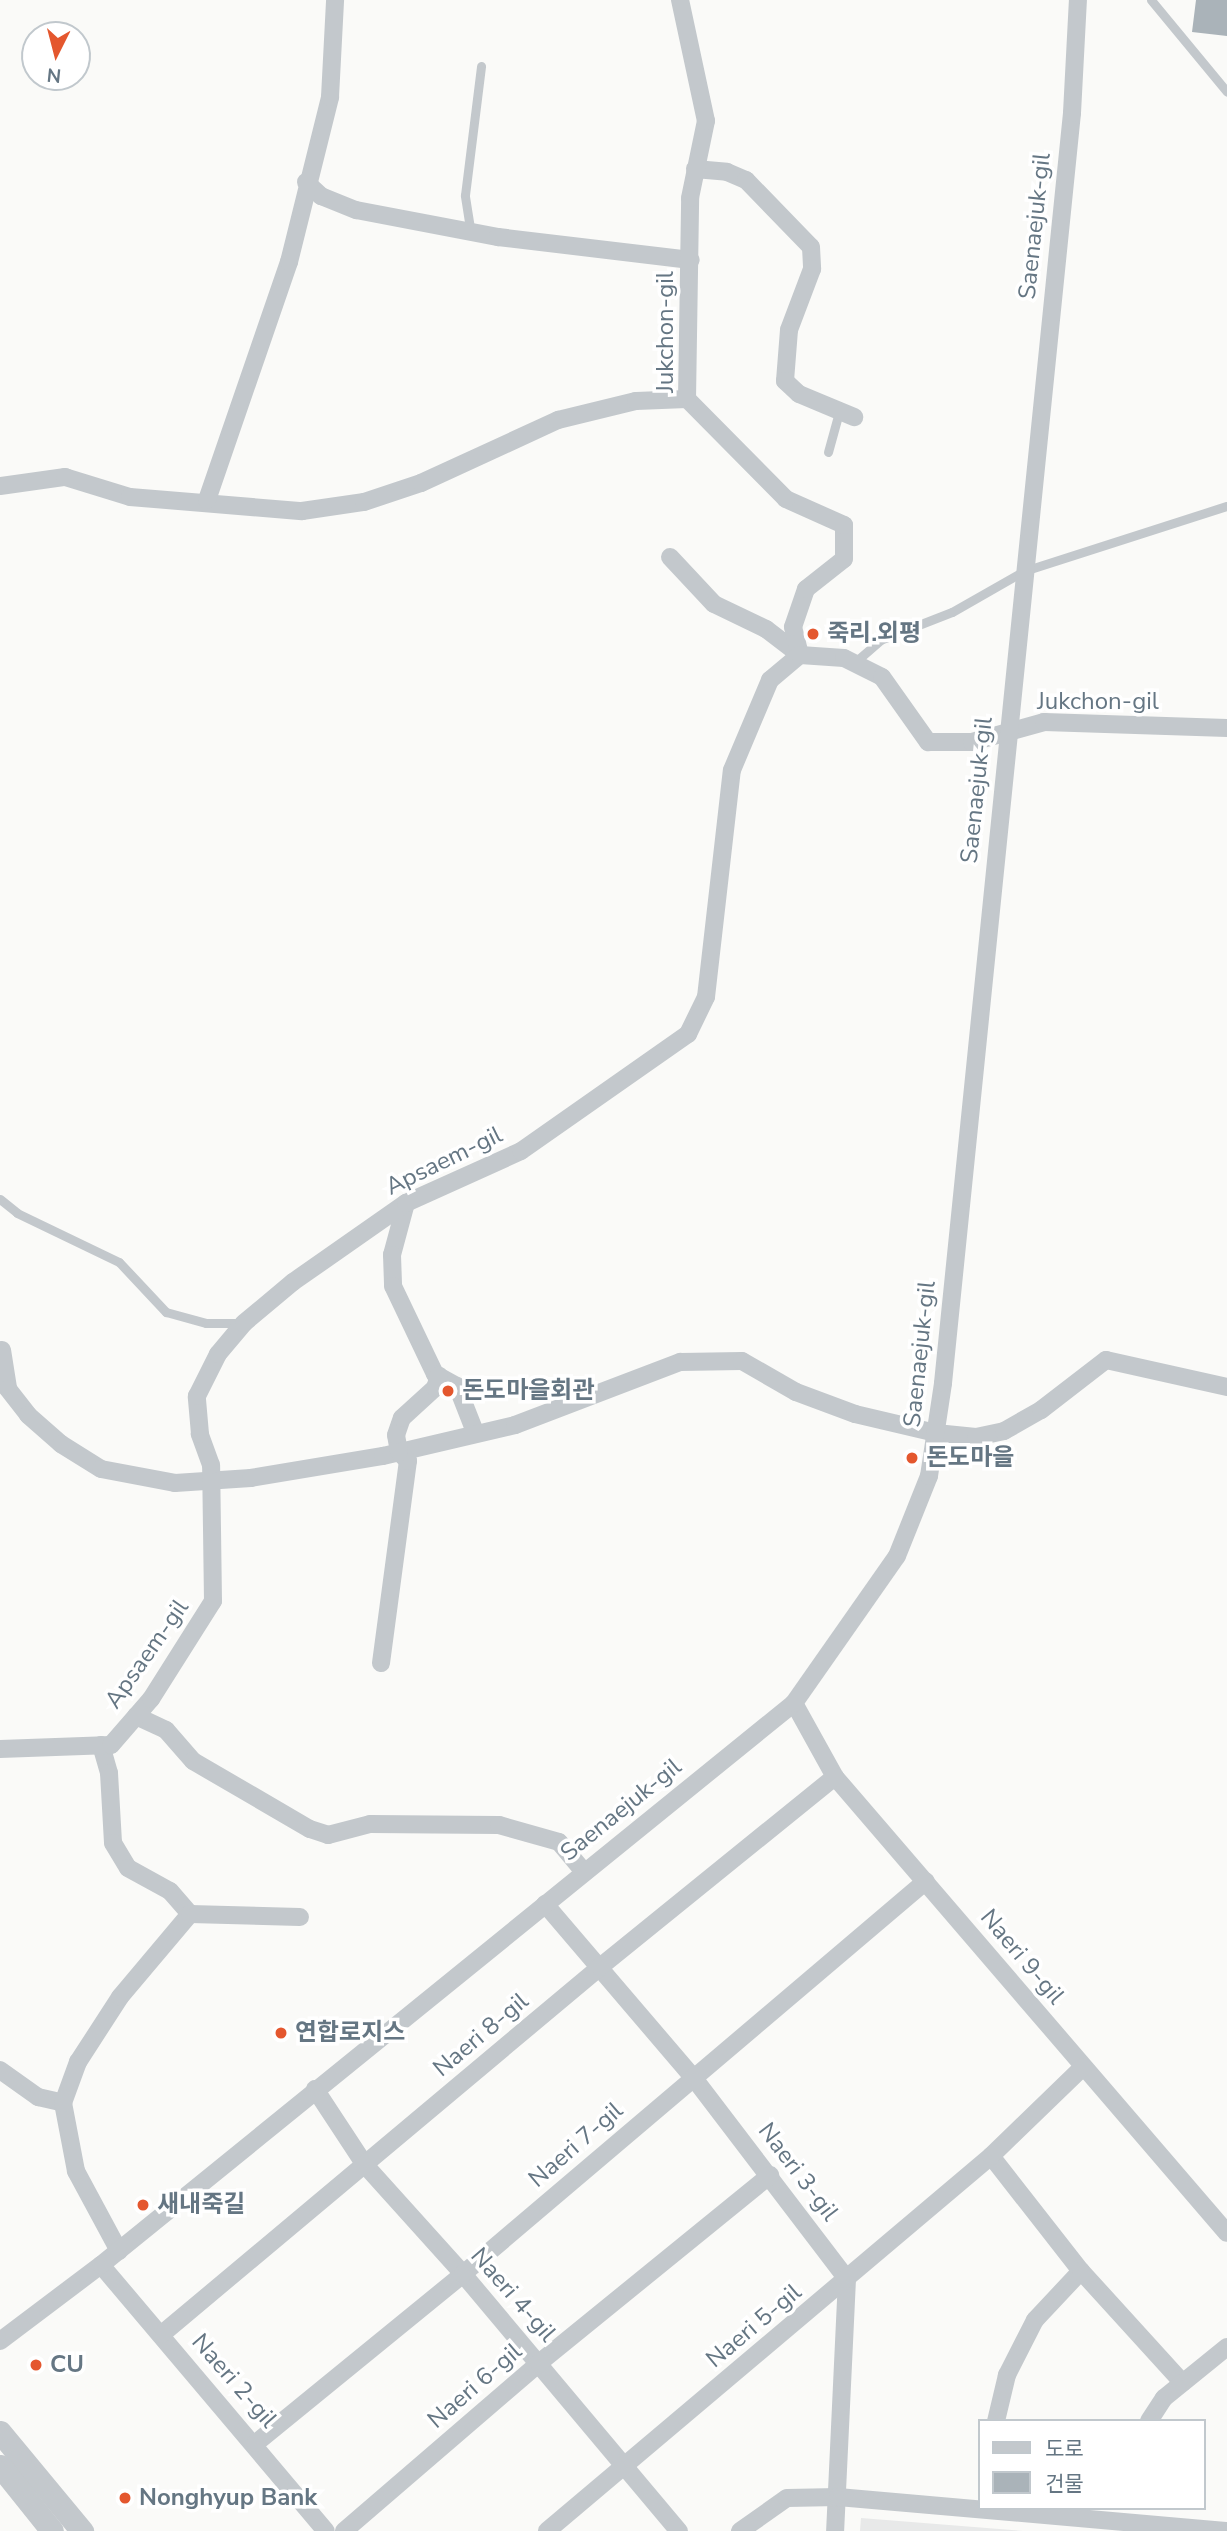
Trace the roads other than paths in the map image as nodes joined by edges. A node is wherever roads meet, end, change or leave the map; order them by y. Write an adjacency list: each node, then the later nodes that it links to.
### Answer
1 (335, 0): 8 (street)
2 (680, 0): 7 (street, Jukchon-gil)
3 (1078, 0): 18 (street, Saenaejuk-gil)
4 (1151, 0): 6 (lane)
5 (481, 66): 9 (lane)
6 (1227, 92)
7 (695, 169): 10 (street, Jukchon-gil); 12 (street)
8 (306, 182): 9 (street); 15 (street)
9 (470, 228): 10 (street)
10 (691, 260): 11 (street, Jukchon-gil)
11 (687, 399): 15 (street); 19 (street, Jukchon-gil)
12 (847, 415): 13 (lane)
13 (828, 452)
14 (0, 486): 15 (street)
15 (206, 500)
16 (1227, 506): 18 (lane)
17 (670, 557): 19 (street, Jukchon-gil)
18 (1024, 571): 20 (lane); 22 (street, Saenaejuk-gil)
19 (800, 654): 20 (street, Jukchon-gil); 24 (street, Apsaem-gil)
20 (854, 663): 22 (street, Jukchon-gil)
21 (1227, 728): 22 (street, Jukchon-gil)
22 (1008, 730): 30 (street, Saenaejuk-gil)
23 (0, 1199): 25 (lane)
24 (406, 1203): 25 (street, Apsaem-gil); 27 (street)
25 (244, 1323): 32 (street, Apsaem-gil)
26 (2, 1350): 32 (street)
27 (439, 1376): 29 (street); 31 (street)
28 (1227, 1387): 30 (street)
29 (475, 1432): 30 (street); 31 (street)
30 (936, 1433): 34 (street, Saenaejuk-gil)
31 (399, 1452): 32 (street); 33 (street)
32 (210, 1481): 35 (street, Apsaem-gil)
33 (381, 1663)
34 (793, 1703): 38 (street, Naeri 9-gil); 39 (street, Saenaejuk-gil)
35 (136, 1716): 36 (street, Apsaem-gil); 39 (street)
36 (106, 1745): 37 (street); 42 (street)
37 (0, 1749)
38 (835, 1777): 40 (street, Naeri 9-gil); 44 (street, Naeri 8-gil)
39 (584, 1872): 41 (street, Saenaejuk-gil)
40 (926, 1881): 45 (street, Naeri 9-gil); 47 (street, Naeri 7-gil)
41 (545, 1904): 44 (street, Naeri 3-gil); 48 (street, Saenaejuk-gil)
42 (190, 1914): 43 (street); 49 (street)
43 (300, 1917)
44 (600, 1967): 47 (street, Naeri 3-gil); 51 (street, Naeri 8-gil)
45 (1083, 2067): 50 (street, Naeri 5-gil); 53 (street, Naeri 9-gil)
46 (0, 2070): 49 (street)
47 (693, 2077): 52 (street, Naeri 3-gil); 57 (street, Naeri 7-gil)
48 (315, 2089): 51 (street, Naeri 4-gil); 54 (street, Saenaejuk-gil)
49 (63, 2103): 54 (street)
50 (991, 2156): 56 (street); 58 (street, Naeri 5-gil)
51 (365, 2165): 57 (street, Naeri 4-gil); 59 (street, Naeri 8-gil)
52 (770, 2175): 58 (street, Naeri 3-gil); 62 (street, Naeri 6-gil)
53 (1227, 2233)
54 (119, 2251): 55 (street, Saenaejuk-gil)
55 (101, 2265): 59 (street, Naeri 2-gil); 60 (street, Saenaejuk-gil)
56 (1081, 2271): 63 (street); 64 (street)
57 (463, 2274): 62 (street, Naeri 4-gil); 67 (street, Naeri 7-gil)
58 (847, 2279): 69 (street, Naeri 5-gil); 70 (street)
59 (162, 2334): 67 (street, Naeri 2-gil)
60 (0, 2341)
61 (1227, 2347): 63 (street)
62 (539, 2363): 69 (street, Naeri 4-gil); 77 (street, Naeri 6-gil)
63 (1182, 2384): 65 (street)
64 (996, 2419)
65 (1151, 2419)
66 (0, 2432): 75 (street)
67 (256, 2443): 76 (street, Naeri 2-gil)
68 (0, 2466): 74 (street)
69 (624, 2468): 78 (street, Naeri 5-gil); 79 (street, Naeri 4-gil)
70 (838, 2497): 71 (street); 80 (street); 81 (street)
71 (978, 2509)
72 (1008, 2510): 73 (street)
73 (1131, 2515): 82 (street)
74 (52, 2531)
75 (82, 2531)
76 (326, 2531)
77 (344, 2531)
78 (547, 2531)
79 (679, 2531)
80 (740, 2531)
81 (835, 2531)
82 (1226, 2531)

